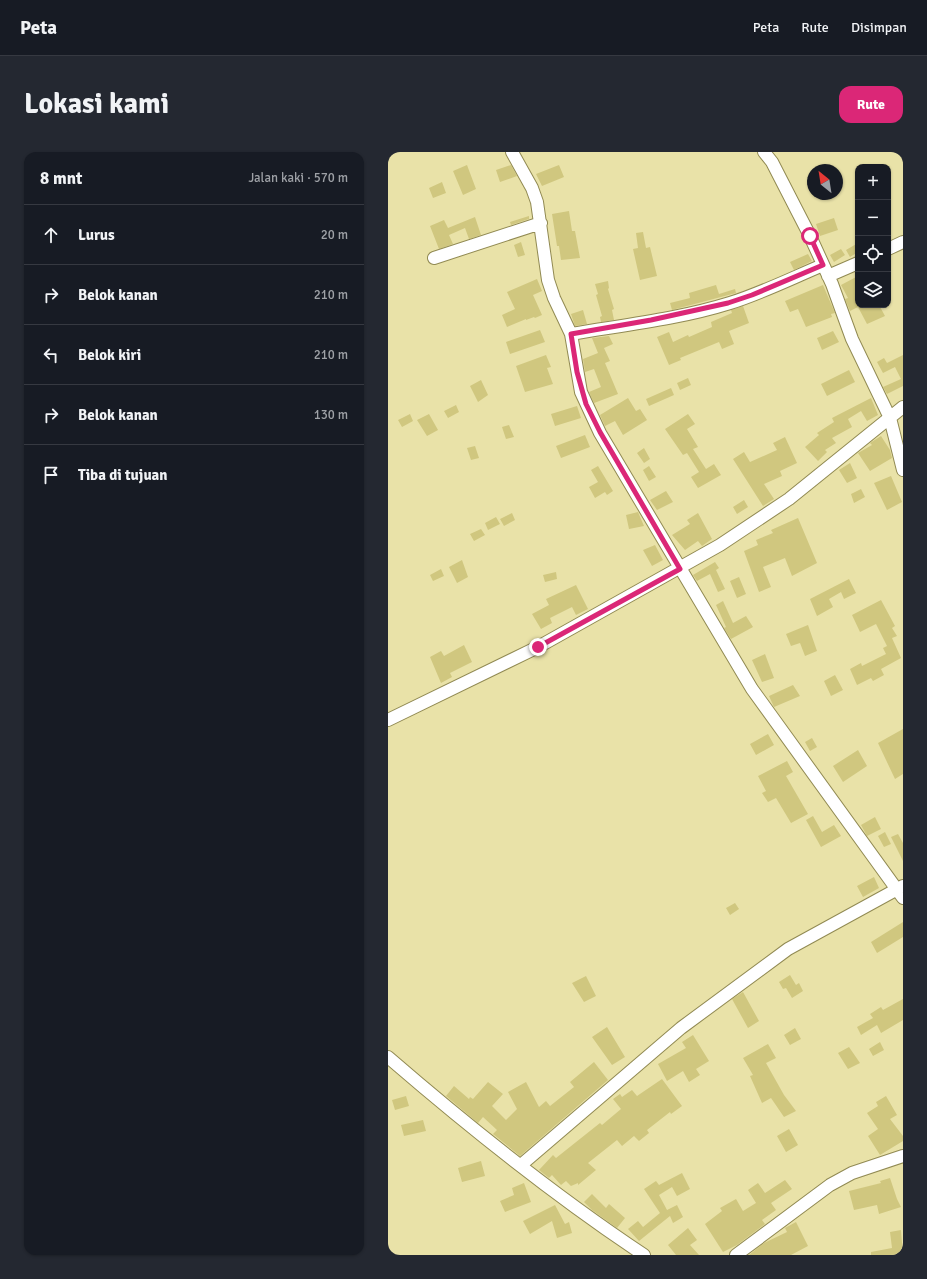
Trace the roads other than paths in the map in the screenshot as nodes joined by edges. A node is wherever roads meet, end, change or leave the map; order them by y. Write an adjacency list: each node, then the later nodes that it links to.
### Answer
1 (512, 152): 3 (street)
2 (764, 152): 8 (street)
3 (541, 224): 6 (street); 10 (street)
4 (903, 242): 5 (street)
5 (891, 248)
6 (434, 258)
7 (855, 264): 9 (street)
8 (823, 265): 9 (street); 10 (street)
9 (828, 276): 12 (street)
10 (571, 334): 14 (street)
11 (903, 407): 12 (street)
12 (890, 418): 13 (street); 14 (street)
13 (903, 470)
14 (680, 569): 15 (street); 16 (street)
15 (388, 720)
16 (901, 891): 19 (street)
17 (388, 1057): 19 (street)
18 (903, 1156): 21 (street)
19 (521, 1165): 20 (street)
20 (644, 1255)
21 (736, 1255)

